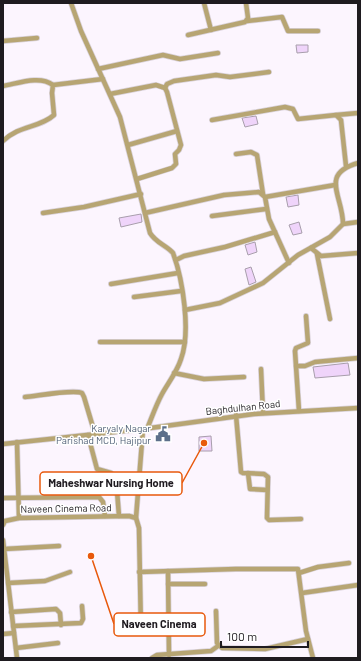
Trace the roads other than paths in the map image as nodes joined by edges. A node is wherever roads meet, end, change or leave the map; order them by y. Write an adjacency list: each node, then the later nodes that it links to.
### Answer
1 (71, 3): 11 (street)
2 (204, 3): 5 (street)
3 (246, 3): 4 (street)
4 (247, 20): 5 (street); 6 (street)
5 (211, 30): 7 (street)
6 (318, 31)
7 (188, 35)
8 (38, 38): 9 (street)
9 (3, 41)
10 (218, 53): 11 (street)
11 (98, 69): 13 (street)
12 (268, 72): 16 (street)
13 (103, 79): 14 (street); 17 (street)
14 (53, 85): 15 (street); 22 (street)
15 (3, 86)
16 (164, 88): 17 (street); 21 (street)
17 (110, 94): 23 (street)
18 (358, 113): 19 (street)
19 (336, 115): 20 (street); 26 (street)
20 (212, 120)
21 (177, 131): 23 (street); 27 (street)
22 (3, 141)
23 (128, 145): 27 (street)
24 (236, 154): 30 (street)
25 (358, 163): 26 (street)
26 (346, 166): 28 (street)
27 (137, 179): 29 (street)
28 (335, 185): 30 (street); 36 (street)
29 (141, 194): 32 (street); 33 (street)
30 (264, 196): 31 (street); 33 (street)
31 (266, 209): 34 (street); 37 (street)
32 (43, 213)
33 (145, 213): 41 (street)
34 (212, 216)
35 (358, 222): 36 (street)
36 (343, 224): 38 (street)
37 (275, 232): 41 (street); 42 (street)
38 (310, 248): 40 (street); 42 (street)
39 (358, 253): 40 (street)
40 (317, 254): 49 (street)
41 (176, 260): 43 (street)
42 (289, 263): 47 (street)
43 (178, 273): 44 (street); 45 (street)
44 (111, 284)
45 (181, 291): 46 (street); 47 (street)
46 (134, 297)
47 (185, 310): 51 (street)
48 (306, 316): 53 (street)
49 (330, 319)
50 (100, 342): 51 (street)
51 (185, 342): 55 (street)
52 (358, 358): 53 (street)
53 (296, 366): 59 (street)
54 (261, 369): 60 (street)
55 (174, 373): 56 (street); 62 (street)
56 (244, 377)
57 (25, 397): 64 (street)
58 (358, 408): 59 (street, Baghdulhan Road)
59 (299, 411): 60 (street, Baghdulhan Road)
60 (263, 413): 61 (street, Baghdulhan Road)
61 (236, 416): 62 (street, Baghdulhan Road); 67 (street)
62 (145, 429): 64 (street, Baghdulhan Road); 73 (street)
63 (88, 434): 64 (street, Baghdulhan Road); 65 (street, Baghdulhan Road); 72 (street)
64 (95, 434)
65 (17, 442): 66 (street, Baghdulhan Road); 70 (street)
66 (3, 444)
67 (248, 473): 68 (street); 68 (street)
68 (267, 490): 75 (street)
69 (3, 498): 70 (street)
70 (18, 498): 71 (street); 74 (street)
71 (105, 516): 72 (street, Naveen Cinema Road); 74 (street, Naveen Cinema Road)
72 (119, 516): 73 (street, Naveen Cinema Road)
73 (135, 517): 83 (street)
74 (19, 518): 76 (street, Naveen Cinema Road)
75 (301, 519)
76 (3, 525)
77 (3, 540): 79 (street)
78 (59, 546): 79 (street)
79 (4, 549): 85 (street)
80 (349, 563): 84 (street)
81 (168, 571): 83 (street); 84 (street); 86 (street)
82 (70, 572): 85 (street)
83 (140, 572): 95 (street)
84 (299, 573): 89 (street)
85 (8, 583): 92 (street)
86 (168, 584): 87 (street); 103 (street)
87 (205, 584)
88 (358, 585): 89 (street)
89 (302, 593): 98 (street)
90 (82, 606): 93 (street)
91 (216, 611): 100 (street)
92 (11, 612): 93 (street); 94 (street)
93 (61, 625): 94 (street)
94 (13, 626): 96 (street)
95 (141, 631)
96 (14, 633): 97 (street); 101 (street)
97 (3, 634)
98 (308, 639): 100 (street); 108 (street)
99 (58, 643): 101 (street)
100 (218, 646): 102 (street)
101 (16, 648): 105 (street)
102 (204, 652): 104 (street); 107 (street)
103 (169, 655): 104 (street); 106 (street)
104 (182, 656)
105 (17, 658)
106 (152, 658)
107 (203, 658)
108 (313, 658)

